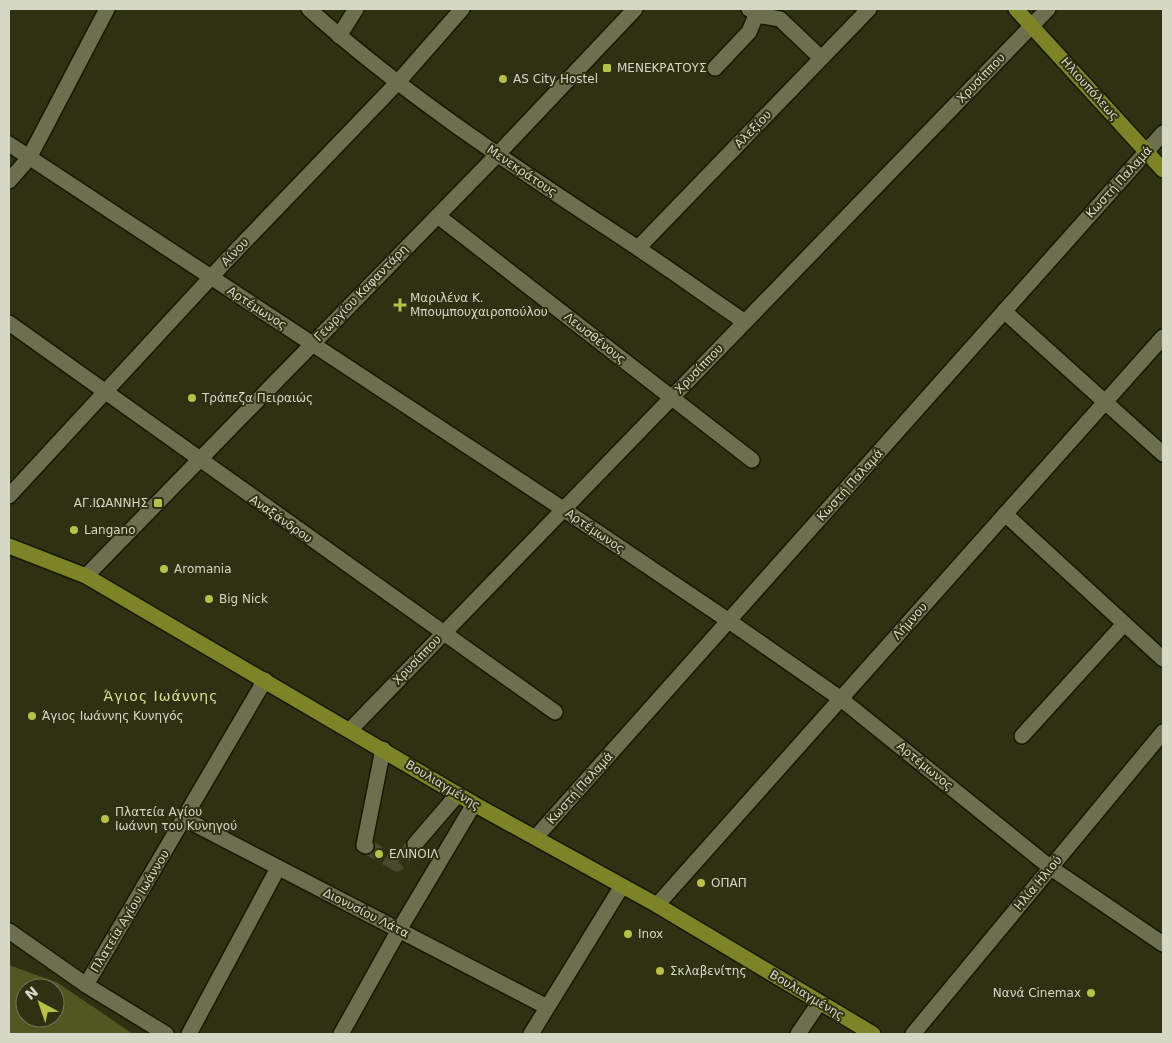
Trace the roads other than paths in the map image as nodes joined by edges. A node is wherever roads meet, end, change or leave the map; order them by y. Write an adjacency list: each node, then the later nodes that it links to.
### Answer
1 (107, 9): 19 (street)
2 (308, 9): 11 (street, Μενεκράτους)
3 (356, 9): 11 (street)
4 (462, 9): 14 (street, Αίνου)
5 (635, 9): 18 (street, Γεωργίου Καφαντάρη)
6 (869, 9): 12 (street, Αλεξίου)
7 (1016, 9): 10 (main road, Ηλιουπόλεως)
8 (1048, 9): 10 (street, Χρυσίππου)
9 (753, 11): 12 (street); 13 (street)
10 (1032, 25): 17 (main road, Ηλιουπόλεως); 26 (street, Χρυσίππου)
11 (339, 36): 14 (street, Μενεκράτους)
12 (821, 58): 23 (street, Αλεξίου)
13 (715, 68)
14 (398, 82): 18 (street, Μενεκράτους); 24 (street, Αίνου)
15 (1163, 133): 17 (street, Κωστή Παλαμά)
16 (9, 144): 19 (street, Αρτέμωνος)
17 (1146, 152): 20 (main road, Ηλιουπόλεως); 25 (street, Κωστή Παλαμά)
18 (497, 155): 22 (street, Γεωργίου Καφαντάρη); 23 (street, Μενεκράτους)
19 (30, 158): 21 (street); 24 (street, Αρτέμωνος)
20 (1163, 170)
21 (9, 181)
22 (438, 216): 29 (street, Γεωργίου Καφαντάρη); 31 (street, Λεωσθένους)
23 (638, 248): 26 (street, Μενεκράτους)
24 (211, 278): 29 (street, Αρτέμωνος); 30 (street, Αίνου)
25 (1004, 311): 32 (street); 41 (street, Κωστή Παλαμά)
26 (745, 322): 31 (street, Χρυσίππου)
27 (9, 323): 30 (street, Αναξάνδρου)
28 (1163, 337): 32 (street, Λήμνου)
29 (312, 344): 34 (street, Γεωργίου Καφαντάρη); 37 (street, Αρτέμωνος)
30 (104, 392): 34 (street, Αναξάνδρου); 36 (street, Αίνου)
31 (671, 397): 35 (street, Λεωσθένους); 37 (street, Χρυσίππου)
32 (1106, 401): 33 (street); 38 (street, Λήμνου)
33 (1163, 454)
34 (199, 460): 40 (street, Γεωργίου Καφαντάρη); 43 (street, Αναξάνδρου)
35 (752, 460)
36 (9, 496)
37 (563, 509): 41 (street, Αρτέμωνος); 43 (street, Χρυσίππου)
38 (1005, 514): 42 (street); 46 (street, Λήμνου)
39 (9, 546): 40 (main road, Βουλιαγμένης)
40 (86, 576): 45 (main road, Βουλιαγμένης)
41 (729, 621): 46 (street, Αρτέμωνος); 55 (street, Κωστή Παλαμά)
42 (1124, 624): 44 (street); 50 (street)
43 (443, 634): 47 (street, Αναξάνδρου); 48 (street, Χρυσίππου)
44 (1163, 658)
45 (265, 680): 48 (main road, Βουλιαγμένης); 54 (street, Πλατεία Αγίου Ιωάννου)
46 (841, 699): 59 (street, Αρτέμωνος); 61 (street, Λήμνου)
47 (555, 712)
48 (350, 730): 51 (main road, Βουλιαγμένης)
49 (1163, 732): 59 (street, Ηλία Ηλιού)
50 (1022, 736)
51 (383, 749): 52 (main road, Βουλιαγμένης); 57 (street)
52 (458, 794): 53 (main road, Βουλιαγμένης); 56 (street)
53 (474, 804): 55 (main road, Βουλιαγμένης); 62 (street)
54 (185, 819): 58 (street, Διονυσίου Λάτα); 65 (street, Πλατεία Αγίου Ιωάννου)
55 (536, 838): 60 (main road, Βουλιαγμένης)
56 (415, 844)
57 (366, 846)
58 (278, 868): 62 (street, Διονυσίου Λάτα); 69 (street)
59 (1051, 868): 64 (street, Αρτέμωνος); 74 (street, Ηλία Ηλιού)
60 (622, 886): 61 (main road, Βουλιαγμένης); 67 (street)
61 (657, 906): 66 (main road, Βουλιαγμένης)
62 (399, 930): 67 (street, Διονυσίου Λάτα); 70 (street)
63 (9, 931): 65 (street)
64 (1163, 944)
65 (86, 985): 68 (street)
66 (820, 1003): 72 (street); 73 (main road, Βουλιαγμένης)
67 (547, 1007): 71 (street)
68 (166, 1034)
69 (189, 1034)
70 (341, 1034)
71 (531, 1034)
72 (798, 1034)
73 (873, 1034)
74 (913, 1034)

